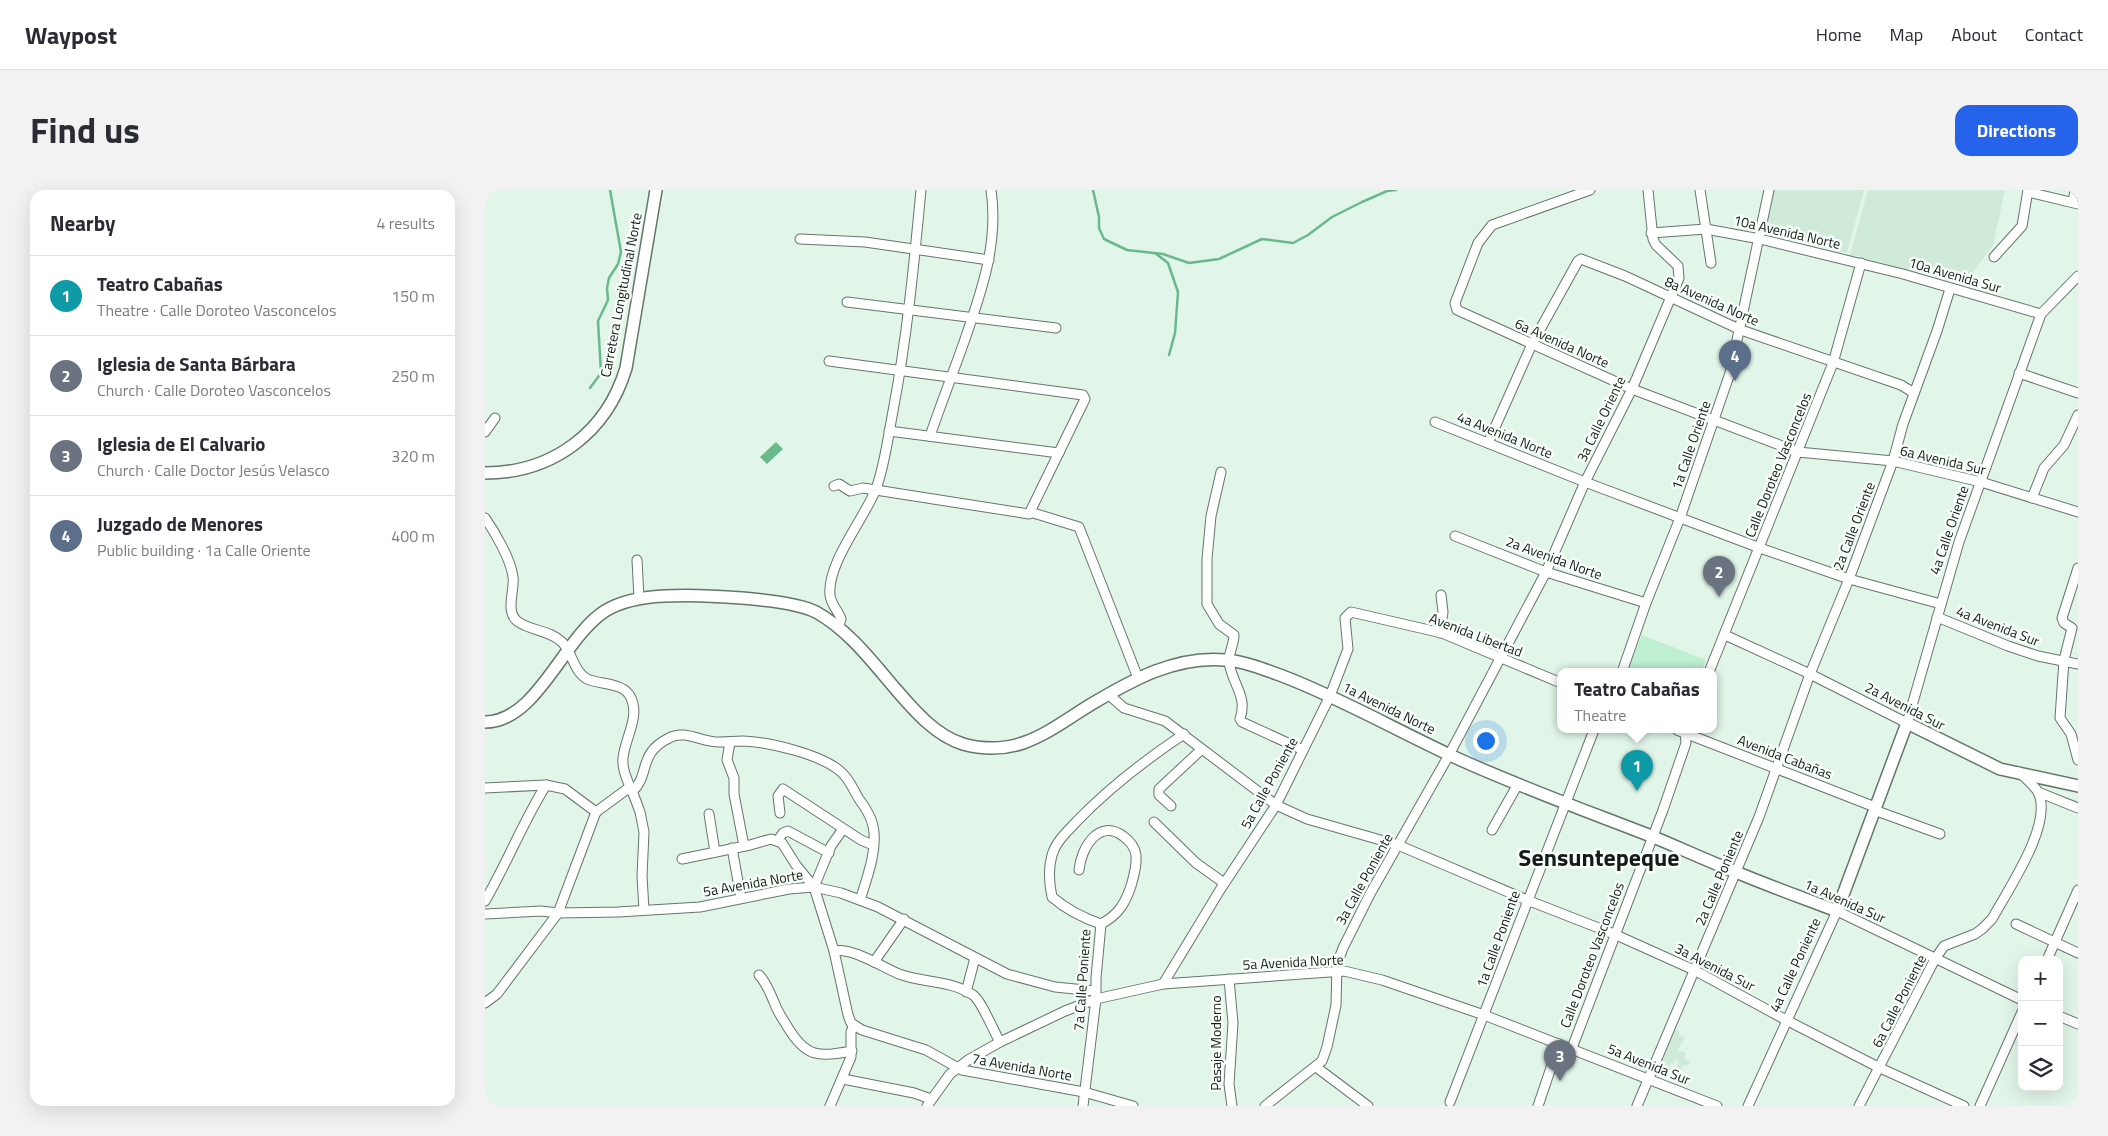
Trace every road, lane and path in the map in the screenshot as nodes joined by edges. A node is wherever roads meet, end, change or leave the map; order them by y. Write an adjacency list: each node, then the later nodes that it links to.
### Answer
1 (656, 190): 51 (main road, Carretera Longitudinal Norte)
2 (920, 190): 15 (street)
3 (991, 190): 17 (street)
4 (1590, 190): 30 (street, 6a Avenida Norte)
5 (1648, 190): 12 (street)
6 (1700, 190): 11 (street)
7 (1769, 190): 14 (street, 1a Calle Oriente)
8 (2075, 190): 10 (street)
9 (2028, 191): 10 (street); 16 (street)
10 (2076, 203)
11 (1706, 229): 12 (street, 10a Avenida Norte); 14 (street, 10a Avenida Norte); 18 (street)
12 (1651, 233): 23 (street, 3a Calle Oriente)
13 (800, 239): 15 (street)
14 (1760, 239): 19 (street, 10a Avenida Norte); 29 (street, 1a Calle Oriente)
15 (916, 251): 17 (street); 25 (street)
16 (1993, 257)
17 (989, 260): 27 (street)
18 (1711, 263)
19 (1861, 263): 22 (street, 10a Avenida Sur); 32 (street, Calle Doroteo Vasconcelos)
20 (2078, 276): 21 (street, 4a Calle Oriente)
21 (2073, 286): 26 (street, 4a Calle Oriente)
22 (1950, 288): 26 (street, 10a Avenida Sur); 37 (street, 2a Calle Oriente)
23 (1671, 298): 29 (street, 8a Avenida Norte); 30 (street, 8a Avenida Norte); 36 (street, 3a Calle Oriente)
24 (847, 302): 25 (street)
25 (909, 311): 27 (street); 33 (street)
26 (2041, 314): 34 (street, 4a Calle Oriente)
27 (972, 318): 28 (street); 35 (street)
28 (1056, 328)
29 (1741, 330): 32 (street, 8a Avenida Norte); 41 (street, 1a Calle Oriente)
30 (1532, 344): 36 (street, 6a Avenida Norte); 46 (street)
31 (829, 362): 33 (street)
32 (1833, 362): 37 (street, 8a Avenida Norte); 47 (street, Calle Doroteo Vasconcelos)
33 (901, 370): 35 (street); 43 (street)
34 (2019, 373): 38 (street); 53 (street, 4a Calle Oriente)
35 (951, 377): 45 (street); 48 (street)
36 (1632, 389): 41 (street, 6a Avenida Norte); 52 (street, 3a Calle Oriente)
37 (1914, 393): 49 (street, 2a Calle Oriente)
38 (2078, 393)
39 (2078, 415): 56 (street)
40 (495, 418): 44 (street)
41 (1715, 419): 47 (street, 6a Avenida Norte); 60 (street, 1a Calle Oriente)
42 (1435, 422): 46 (street, 4a Avenida Norte)
43 (889, 431): 45 (street); 55 (street)
44 (485, 432)
45 (930, 436): 48 (street)
46 (1488, 443): 52 (street, 4a Avenida Norte)
47 (1798, 452): 49 (street, 6a Avenida Sur); 62 (street, Calle Doroteo Vasconcelos)
48 (1059, 454): 57 (street)
49 (1893, 462): 53 (street, 6a Avenida Sur); 66 (street, 2a Calle Oriente)
50 (1221, 472): 79 (street)
51 (485, 473)
52 (1585, 482): 60 (street, 4a Avenida Norte); 65 (street, 3a Calle Oriente)
53 (1981, 482): 56 (street, 6a Avenida Sur); 70 (street, 4a Calle Oriente)
54 (834, 486): 55 (street)
55 (875, 490): 57 (street); 73 (street)
56 (2032, 498): 58 (street, 6a Avenida Sur)
57 (1030, 512): 85 (street)
58 (2078, 512)
59 (485, 518): 77 (street)
60 (1680, 518): 62 (street, 4a Avenida Norte); 69 (street, 1a Calle Oriente)
61 (1455, 536): 65 (street, 2a Avenida Norte)
62 (1760, 548): 66 (street, 4a Avenida Sur); 76 (street, Calle Doroteo Vasconcelos)
63 (637, 560): 68 (street)
64 (2078, 568): 74 (street)
65 (1546, 572): 69 (street, 2a Avenida Norte); 78 (street, 3a Calle Oriente)
66 (1849, 579): 70 (street, 4a Avenida Sur); 84 (street, 2a Calle Oriente)
67 (1441, 595): 75 (street)
68 (639, 598): 73 (main road, 1a Avenida Norte); 77 (main road, 1a Avenida Norte)
69 (1646, 603): 82 (street, 1a Calle Oriente)
70 (1941, 604): 72 (street, 4a Calle Oriente)
71 (1351, 612): 75 (street, Avenida Libertad); 88 (street, 5a Calle Poniente)
72 (1937, 617): 80 (street, 4a Avenida Sur); 90 (street, 4a Calle Oriente)
73 (838, 628): 87 (main road, 1a Avenida Norte)
74 (2075, 629): 80 (street)
75 (1441, 633): 78 (street, Avenida Libertad)
76 (1725, 634): 83 (street, Calle Doroteo Vasconcelos); 84 (street, 2a Avenida Sur)
77 (568, 649): 89 (main road, 1a Avenida Norte); 106 (street)
78 (1500, 658): 86 (street, Avenida Libertad); 98 (street, 3a Calle Poniente)
79 (1228, 660): 85 (main road, 1a Avenida Norte); 88 (main road, 1a Avenida Norte); 97 (street)
80 (2064, 660): 81 (street, 4a Avenida Sur); 99 (street)
81 (2078, 664)
82 (1623, 668)
83 (1711, 668)
84 (1810, 674): 90 (street, 2a Avenida Sur); 100 (street, 2a Calle Oriente)
85 (1139, 678): 87 (main road, 1a Avenida Norte)
86 (1557, 681)
87 (1108, 694): 94 (street, 3a Avenida Sur)
88 (1330, 696): 97 (street, 5a Calle Poniente); 98 (main road, 1a Avenida Norte)
89 (485, 722)
90 (1907, 724): 101 (main road, 2a Avenida Sur); 111 (main road, 4a Calle Oriente)
91 (1593, 733): 108 (street, 1a Calle Poniente)
92 (1683, 733): 120 (street, Calle Doroteo Vasconcelos)
93 (1687, 733): 100 (street, Avenida Cabañas)
94 (1184, 734): 96 (street, 3a Avenida Sur); 143 (street, 7a Calle Poniente)
95 (730, 742): 106 (street); 122 (street); 124 (street)
96 (1202, 749): 109 (street, 3a Avenida Sur); 110 (street)
97 (1303, 750): 109 (street, 5a Calle Poniente)
98 (1449, 755): 102 (main road, 1a Avenida Norte); 123 (street, 3a Calle Poniente)
99 (2078, 760)
100 (1777, 770): 111 (street, Avenida Cabañas); 130 (street, 2a Calle Poniente)
101 (2019, 772): 104 (main road, 2a Avenida Sur); 107 (street)
102 (1518, 784): 108 (main road, 1a Avenida Norte); 118 (street)
103 (546, 785): 105 (street); 113 (street); 137 (street)
104 (2078, 786)
105 (485, 788)
106 (631, 790): 113 (street); 138 (street)
107 (2038, 792): 112 (street); 151 (street, 6a Calle Poniente)
108 (1565, 804): 120 (main road, 1a Avenida Norte); 136 (street, 1a Calle Poniente)
109 (1276, 805): 123 (street, 3a Avenida Sur); 131 (street, 5a Calle Poniente)
110 (1171, 806)
111 (1875, 808): 119 (street, Avenida Cabañas); 139 (main road, 4a Calle Poniente)
112 (2078, 808)
113 (596, 812): 140 (street)
114 (780, 813): 117 (street)
115 (709, 814): 126 (street)
116 (1154, 822): 131 (street)
117 (843, 829): 122 (street); 127 (street)
118 (1491, 830)
119 (1940, 834)
120 (1653, 837): 130 (main road, 1a Avenida Sur); 145 (street, Calle Doroteo Vasconcelos)
121 (778, 840): 124 (street); 127 (street); 132 (street)
122 (873, 845): 135 (street)
123 (1398, 845): 136 (street, 3a Avenida Sur); 154 (street, 3a Calle Poniente)
124 (744, 846): 125 (street)
125 (731, 848): 126 (street); 134 (street)
126 (715, 852): 128 (street)
127 (829, 853): 132 (street)
128 (681, 859)
129 (1079, 870): 143 (street)
130 (1735, 872): 139 (main road, 1a Avenida Sur); 153 (street, 2a Calle Poniente)
131 (1225, 884): 157 (street, 5a Calle Poniente)
132 (814, 886): 134 (street, 5a Avenida Norte); 135 (street, 5a Avenida Norte); 147 (street)
133 (2078, 890): 146 (street)
134 (741, 898): 138 (street, 5a Avenida Norte)
135 (860, 900): 142 (street, 5a Avenida Norte)
136 (1527, 900): 145 (street, 3a Avenida Sur); 162 (street, 1a Calle Poniente)
137 (485, 901)
138 (644, 910): 140 (street, 5a Avenida Norte)
139 (1837, 911): 151 (street, 1a Avenida Sur); 164 (street, 4a Calle Poniente)
140 (558, 913): 141 (street, 5a Avenida Norte); 161 (street)
141 (485, 914)
142 (904, 919): 150 (street, 5a Avenida Norte); 152 (street)
143 (1101, 924): 159 (street, 7a Calle Poniente)
144 (2016, 924): 146 (street)
145 (1614, 934): 153 (street, 3a Avenida Sur); 170 (street, Calle Doroteo Vasconcelos)
146 (2056, 943): 148 (street); 149 (street)
147 (834, 951): 152 (street); 167 (street)
148 (2078, 953)
149 (2049, 956)
150 (975, 958): 158 (street); 159 (street, 5a Avenida Norte)
151 (1935, 959): 160 (street, 1a Avenida Sur); 174 (street, 6a Calle Poniente)
152 (874, 962): 158 (street)
153 (1694, 970): 164 (street, 3a Avenida Sur); 176 (street, 2a Calle Poniente)
154 (1337, 972): 156 (street, 5a Avenida Norte); 162 (street, 5a Avenida Norte); 172 (street, 3a Calle Poniente)
155 (759, 975): 171 (street)
156 (1229, 979): 157 (street, 5a Avenida Norte); 183 (street, Pasaje Moderno)
157 (1163, 984): 159 (street, 5a Avenida Norte)
158 (966, 992): 168 (street)
159 (1096, 995): 168 (street); 177 (street, 7a Calle Poniente)
160 (2018, 998)
161 (485, 1003)
162 (1484, 1015): 169 (street, 5a Avenida Norte); 178 (street, 1a Calle Poniente)
163 (2063, 1018): 166 (street)
164 (1786, 1020): 174 (street, 3a Avenida Sur); 189 (street, 4a Calle Poniente)
165 (2018, 1021): 192 (street)
166 (2078, 1024)
167 (854, 1025): 171 (street); 173 (street, 7a Avenida Norte)
168 (999, 1042): 173 (street)
169 (1559, 1044): 170 (street, 5a Avenida Norte); 186 (street)
170 (1572, 1048): 176 (street, 5a Avenida Sur)
171 (852, 1051): 175 (street)
172 (1316, 1067): 184 (street, 3a Calle Poniente); 185 (street)
173 (957, 1068): 177 (street, 7a Avenida Norte); 179 (street)
174 (1880, 1068): 190 (street, 6a Calle Poniente); 191 (street, 3a Avenida Sur)
175 (843, 1079): 179 (street); 180 (street)
176 (1648, 1079): 187 (street, 2a Calle Poniente); 188 (street, 5a Avenida Sur)
177 (1084, 1092): 181 (street, 7a Calle Poniente); 182 (street, 7a Avenida Norte)
178 (1450, 1102)
179 (929, 1103)
180 (830, 1106)
181 (1083, 1106)
182 (1133, 1106)
183 (1232, 1106)
184 (1265, 1106)
185 (1368, 1106)
186 (1538, 1106)
187 (1637, 1106)
188 (1717, 1106)
189 (1748, 1106)
190 (1859, 1106)
191 (1964, 1106)
192 (1980, 1106)

